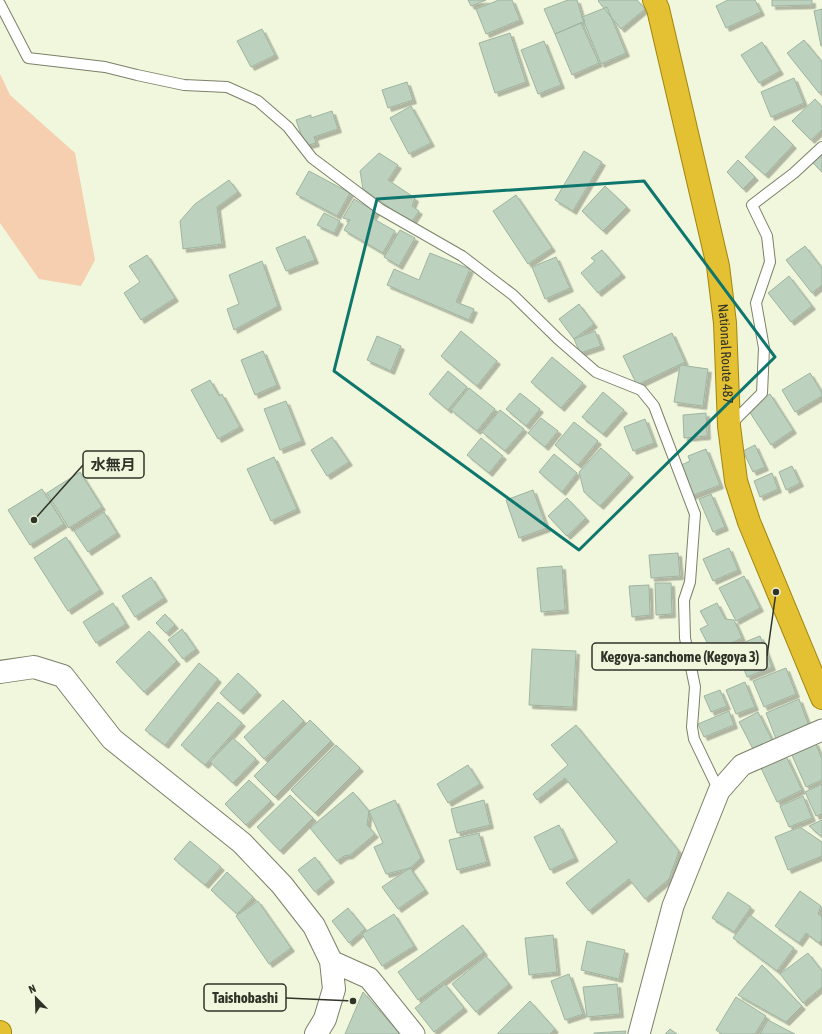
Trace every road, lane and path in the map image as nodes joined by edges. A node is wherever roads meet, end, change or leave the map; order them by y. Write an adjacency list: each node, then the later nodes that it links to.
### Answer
1 (654, 0): 4 (highway, National Route 487)
2 (0, 4): 8 (lane)
3 (822, 147): 4 (lane)
4 (729, 426): 6 (highway, National Route 487)
5 (0, 672): 9 (street)
6 (822, 698)
7 (822, 730): 8 (street)
8 (719, 791): 12 (street)
9 (331, 961): 10 (street); 11 (street)
10 (316, 1034)
11 (414, 1034)
12 (639, 1034)

